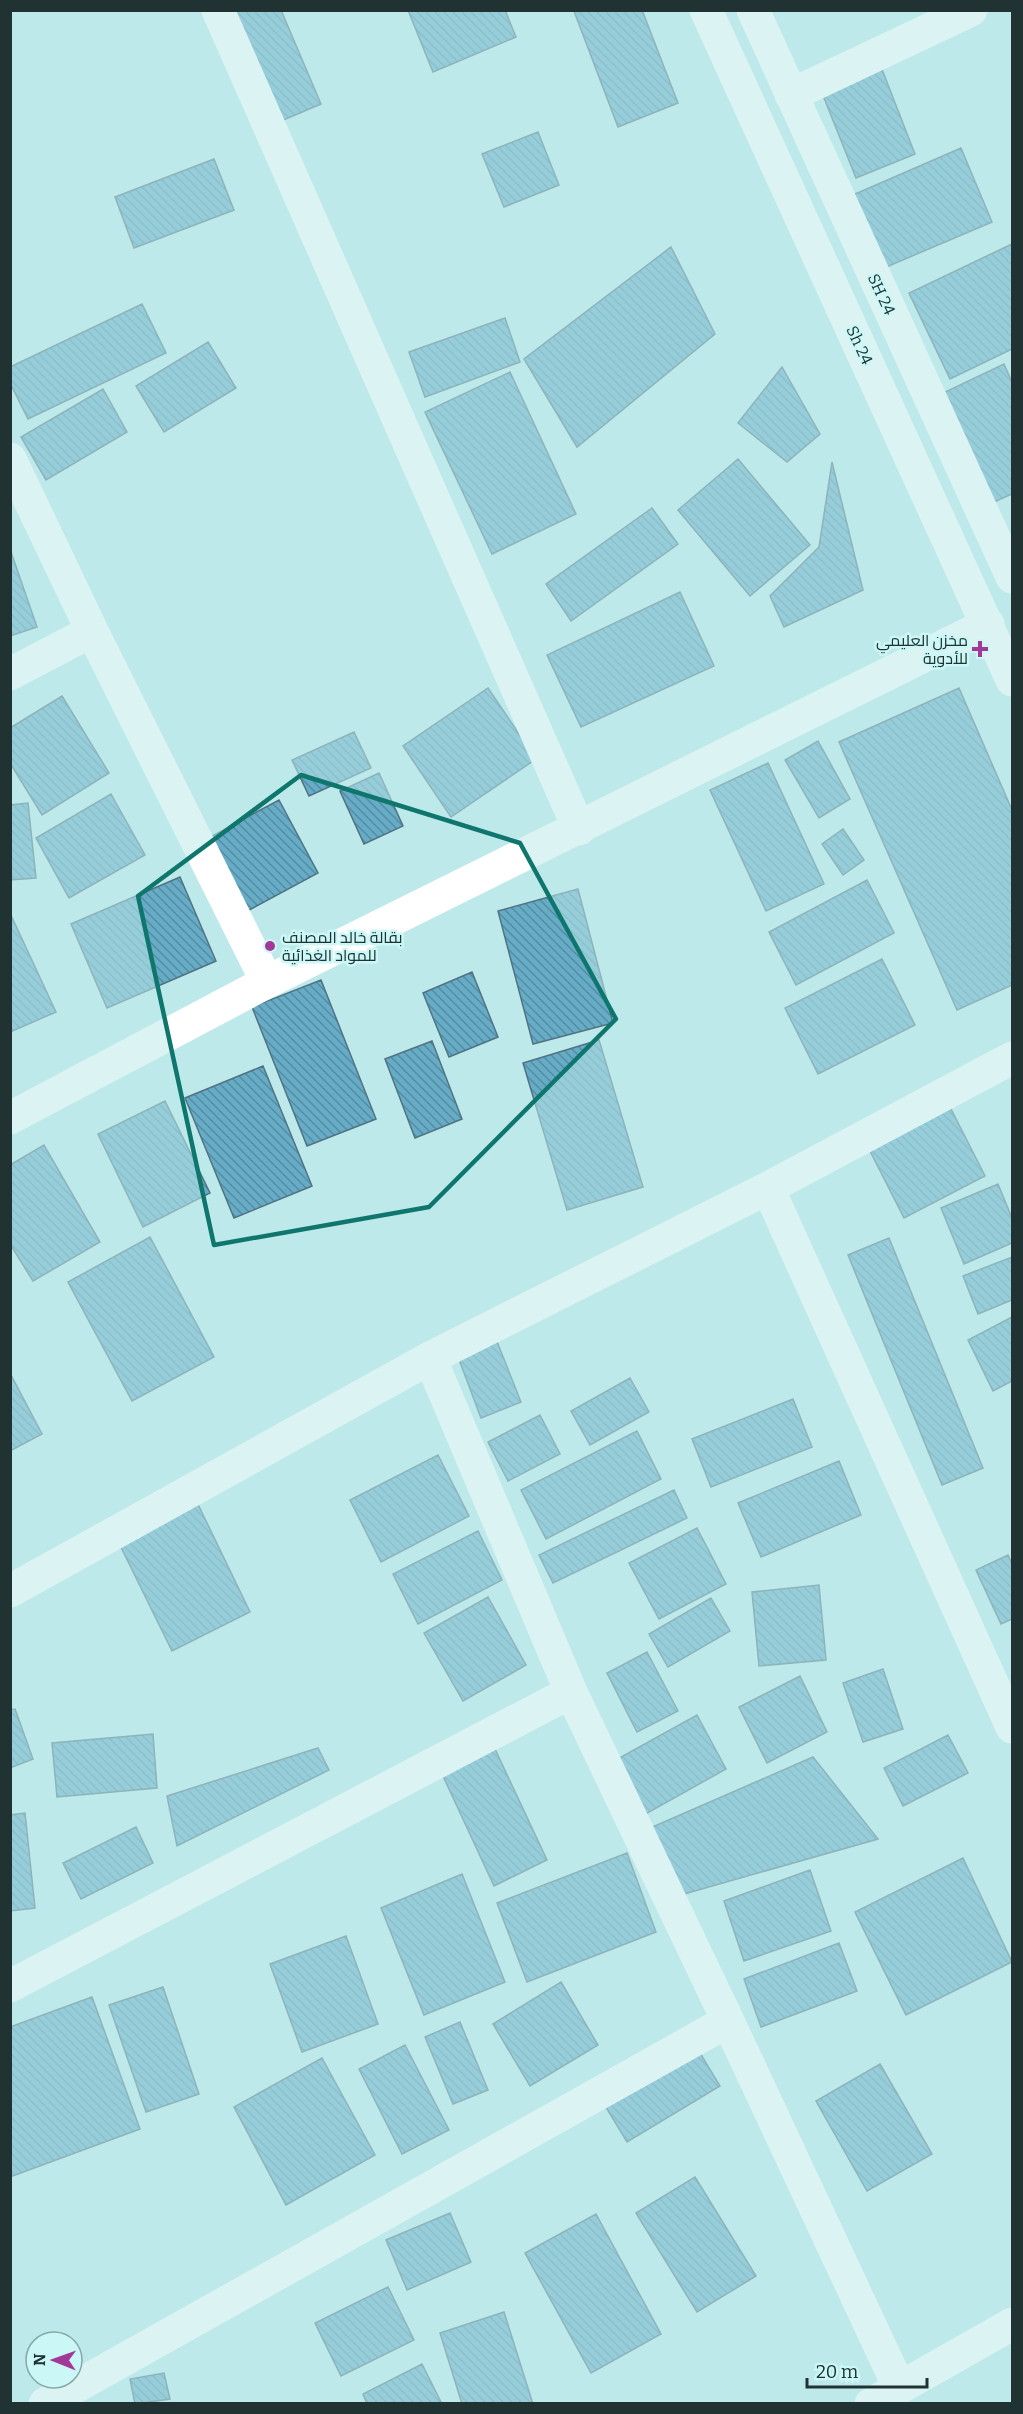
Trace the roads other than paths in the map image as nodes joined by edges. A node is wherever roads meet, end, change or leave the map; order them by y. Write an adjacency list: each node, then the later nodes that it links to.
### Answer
1 (218, 10): 12 (street)
2 (706, 10): 8 (street, Sh 24)
3 (753, 10): 5 (street, SH 24)
4 (971, 10): 5 (street)
5 (791, 95): 7 (street, SH 24)
6 (10, 459): 9 (street)
7 (1012, 577)
8 (988, 624): 11 (street, Sh 24); 12 (street)
9 (92, 631): 10 (street); 13 (street)
10 (10, 674)
11 (1012, 680)
12 (579, 829): 13 (street)
13 (267, 982): 15 (street)
14 (1012, 1059): 16 (street)
15 (10, 1118)
16 (768, 1188): 17 (street); 20 (street)
17 (430, 1358): 18 (street); 19 (street)
18 (10, 1591)
19 (571, 1692): 21 (street); 22 (street)
20 (1012, 1727)
21 (10, 1986)
22 (728, 2021): 24 (street); 25 (street)
23 (1012, 2324): 24 (street)
24 (899, 2387): 26 (street)
25 (45, 2403)
26 (871, 2403)

